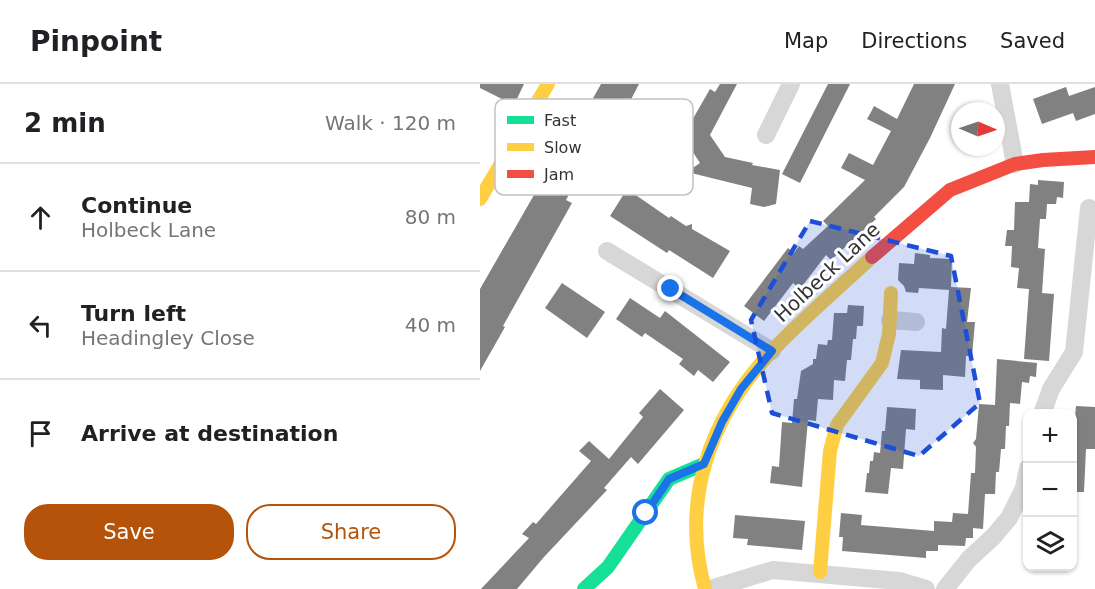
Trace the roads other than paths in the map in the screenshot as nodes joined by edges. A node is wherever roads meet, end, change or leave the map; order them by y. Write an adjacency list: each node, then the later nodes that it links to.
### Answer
1 (549, 84): 4 (street)
2 (792, 84): 5 (street)
3 (1000, 84): 7 (street)
4 (540, 99)
5 (766, 135)
6 (1095, 157): 7 (street, Holbeck Lane)
7 (1015, 164): 16 (street, Holbeck Lane)
8 (495, 175): 9 (street)
9 (480, 200)
10 (1089, 208): 15 (street)
11 (607, 251): 16 (street)
12 (891, 293): 13 (street)
13 (890, 320): 14 (street); 20 (street)
14 (916, 322)
15 (1086, 337): 17 (street)
16 (772, 351): 18 (street, Holbeck Lane)
17 (1044, 409)
18 (704, 464): 21 (street); 22 (street, Holbeck Lane)
19 (1023, 490): 25 (street)
20 (820, 572): 23 (street); 24 (street)
21 (584, 589)
22 (705, 589)
23 (710, 589)
24 (926, 589)
25 (945, 589)

